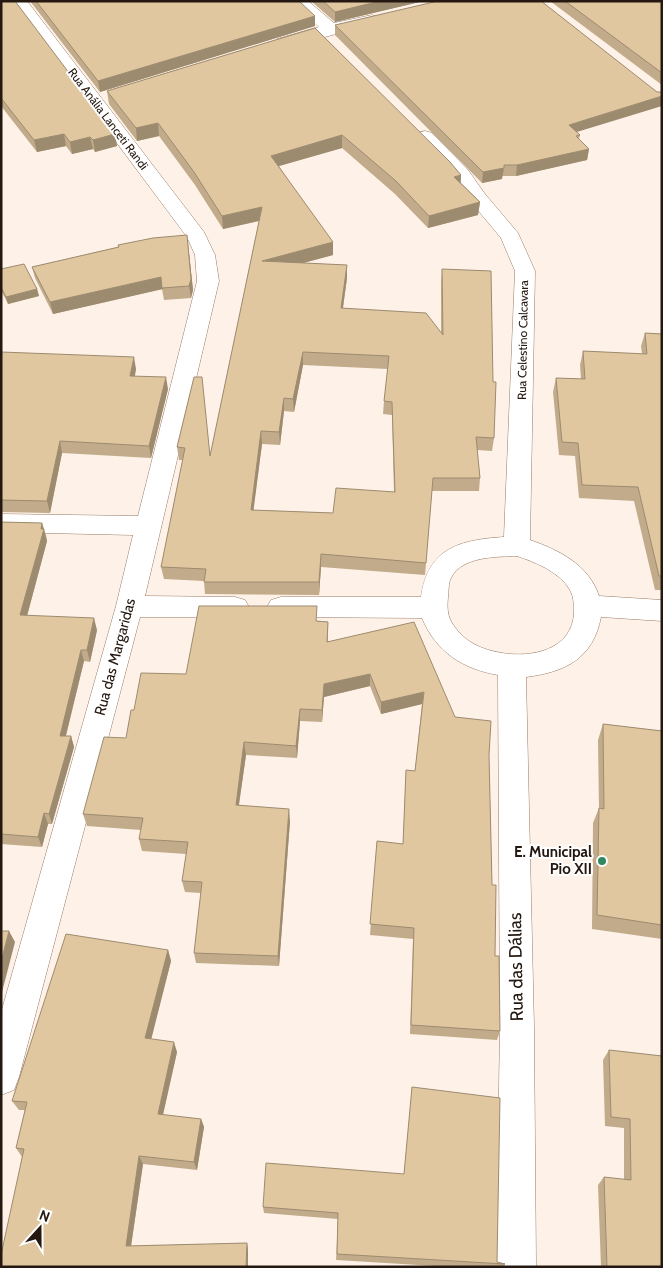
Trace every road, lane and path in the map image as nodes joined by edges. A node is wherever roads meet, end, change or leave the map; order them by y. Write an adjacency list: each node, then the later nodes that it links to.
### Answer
1 (19, 1): 7 (street, Rua Anália Lanceti Randi)
2 (298, 1): 4 (street)
3 (388, 16): 4 (street)
4 (327, 36): 5 (street)
5 (263, 49)
6 (114, 95): 7 (street)
7 (95, 101): 9 (street, Rua Anália Lanceti Randi)
8 (414, 127): 12 (street, Rua Celestino Calcavara)
9 (197, 236): 11 (street, Rua das Margaridas)
10 (1, 523): 11 (street)
11 (148, 526): 13 (street, Rua das Margaridas)
12 (517, 546): 14 (street); 15 (street)
13 (129, 606): 15 (street); 18 (street, Rua das Margaridas)
14 (589, 606): 16 (street); 17 (street)
15 (432, 608): 17 (street)
16 (662, 611)
17 (512, 667): 19 (street, Rua das Dálias)
18 (1, 1077)
19 (516, 1267)

